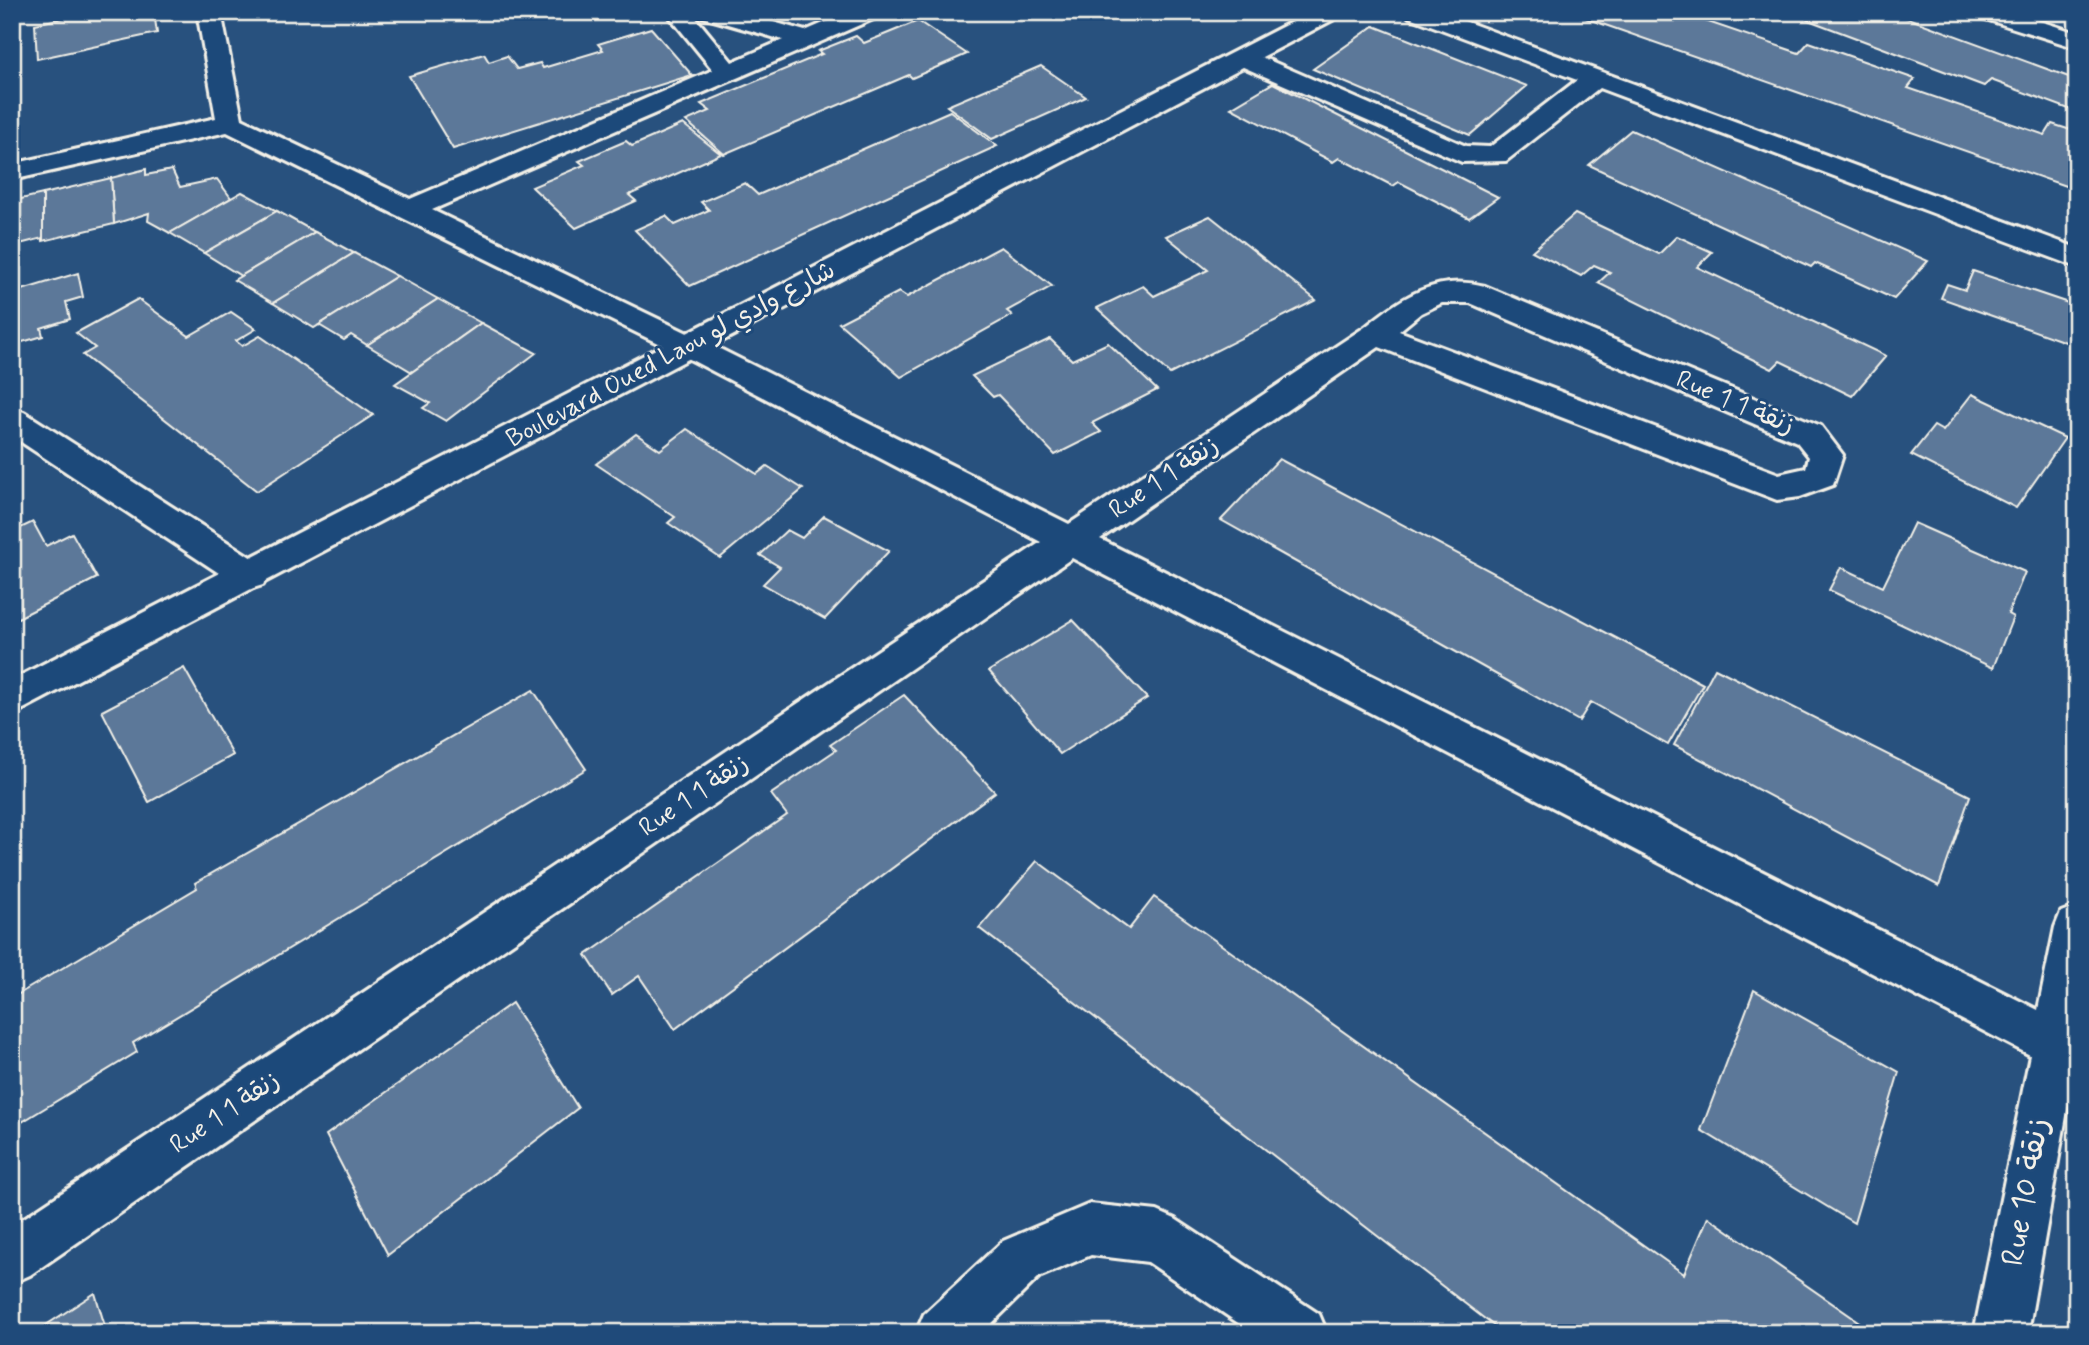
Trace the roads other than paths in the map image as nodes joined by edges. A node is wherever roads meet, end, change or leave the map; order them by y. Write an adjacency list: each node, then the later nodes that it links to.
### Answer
1 (209, 12): 13 (street)
2 (678, 12): 11 (street)
3 (711, 12): 8 (street)
4 (870, 12): 8 (street)
5 (1330, 12): 10 (street, Boulevard Oued Laou شارع وادي لو)
6 (1417, 12): 12 (street)
7 (1987, 12): 9 (street)
8 (804, 40): 11 (street)
9 (2077, 41)
10 (1243, 58): 12 (street); 18 (street, Boulevard Oued Laou شارع وادي لو)
11 (726, 72): 15 (street)
12 (1595, 79): 16 (street)
13 (230, 123): 14 (street); 15 (street)
14 (12, 172)
15 (411, 209): 18 (street)
16 (2077, 258)
17 (1376, 334): 17 (street, Rue 1 زنقة 1); 20 (street, Rue 1 زنقة 1)
18 (689, 346): 20 (street); 21 (street, Boulevard Oued Laou شارع وادي لو)
19 (12, 420): 21 (street)
20 (1071, 541): 24 (street); 25 (street, Rue 1 زنقة 1)
21 (250, 575): 22 (street, Boulevard Oued Laou شارع وادي لو)
22 (12, 699)
23 (2077, 927): 24 (street, Rue 10 زنقة)
24 (2065, 1048): 28 (street, Rue 10 زنقة)
25 (12, 1257)
26 (943, 1333): 27 (street)
27 (1300, 1333)
28 (2001, 1333)

